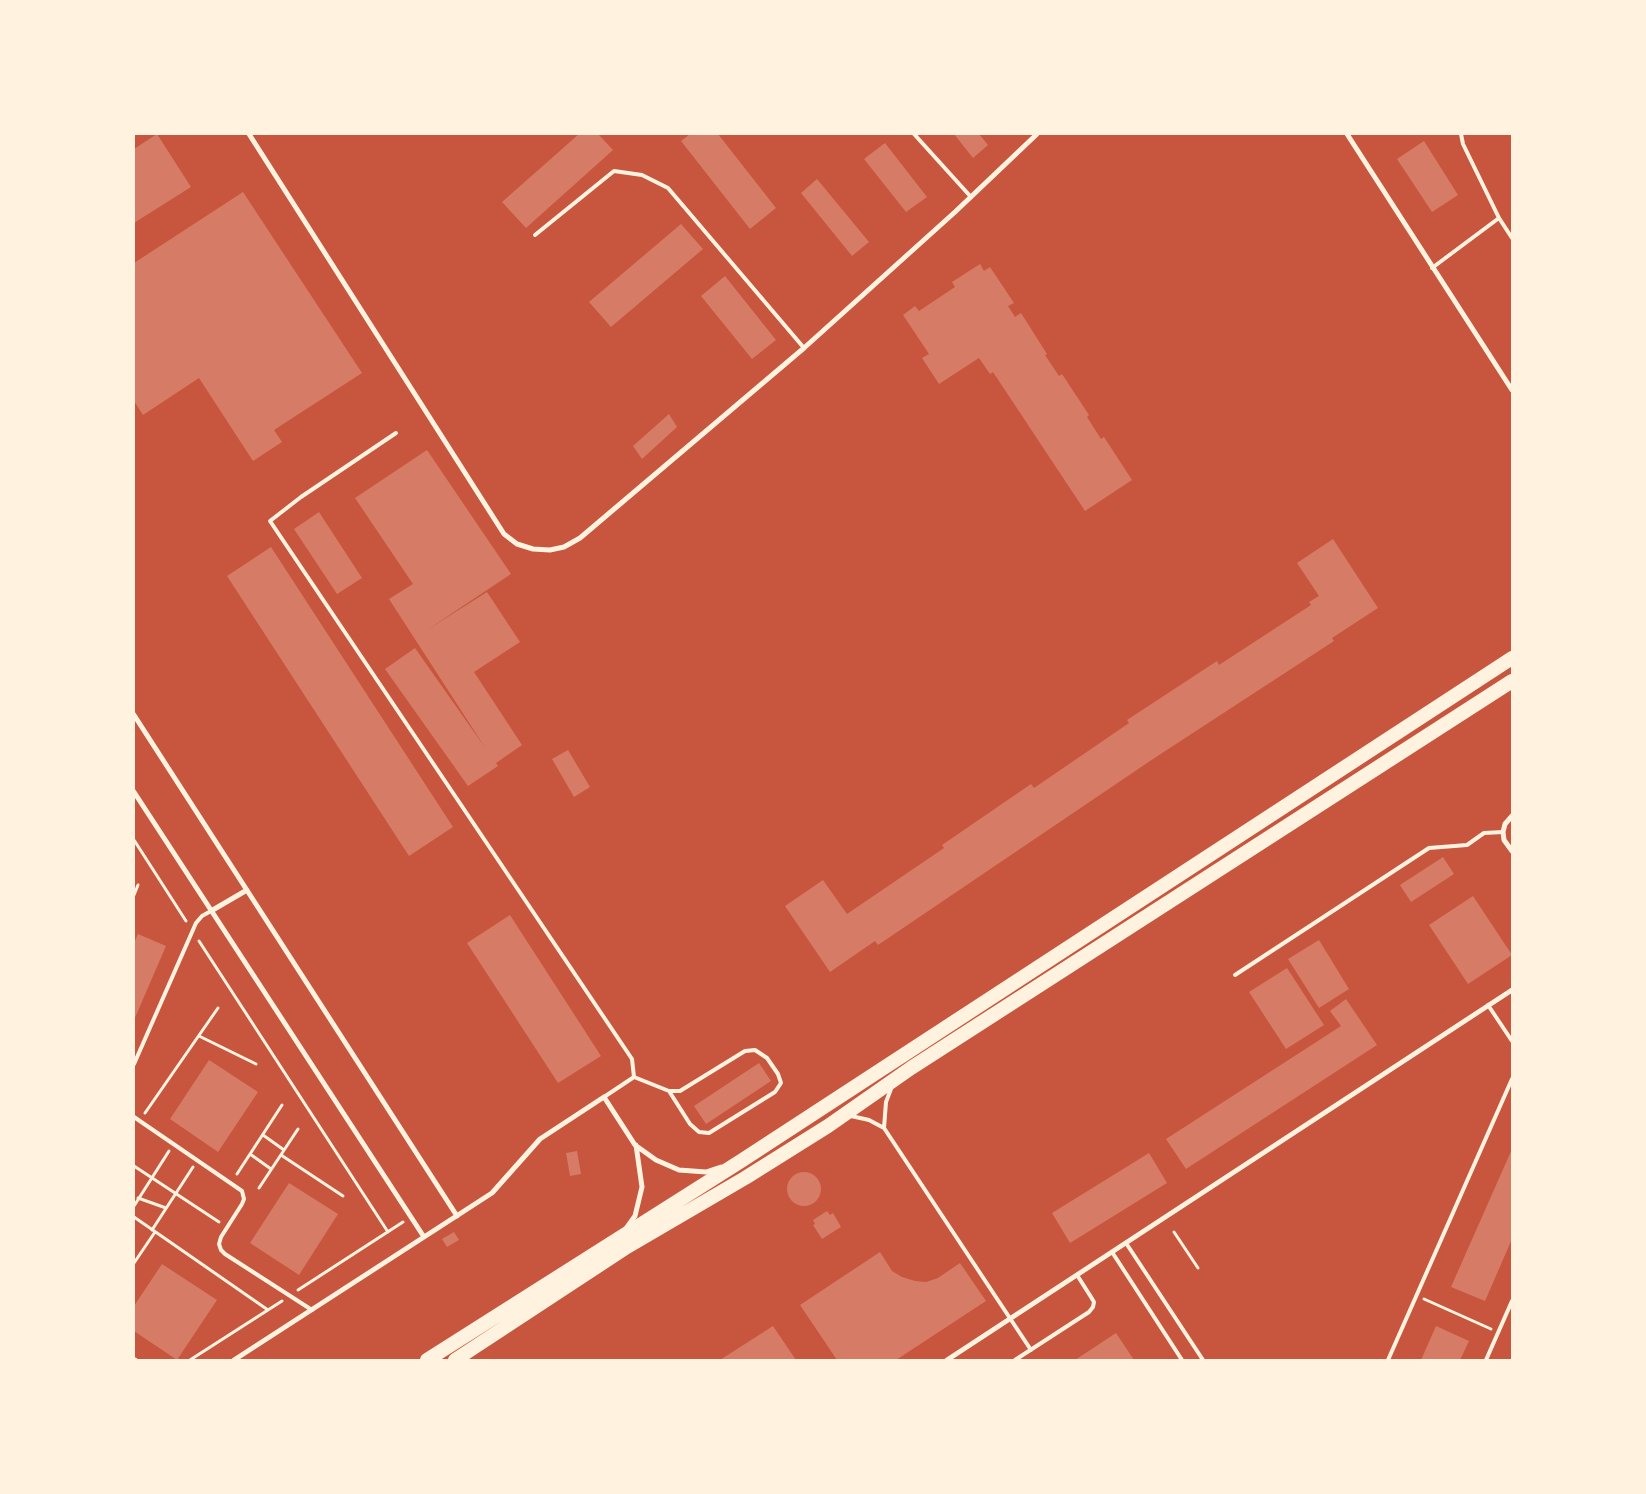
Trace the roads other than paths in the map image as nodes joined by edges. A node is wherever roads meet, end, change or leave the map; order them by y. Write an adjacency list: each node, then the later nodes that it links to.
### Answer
1 (249, 134): 11 (street)
2 (914, 134): 6 (lane)
3 (1037, 134): 6 (street)
4 (1347, 134): 10 (street)
5 (1461, 134): 7 (lane)
6 (971, 197): 11 (street)
7 (1499, 218): 9 (lane); 10 (lane)
8 (535, 235): 11 (lane)
9 (1512, 238)
10 (1432, 268): 12 (street)
11 (804, 348)
12 (1512, 390)
13 (396, 433): 30 (lane)
14 (1512, 658): 39 (highway)
15 (1512, 681): 17 (highway)
16 (1512, 686): 17 (street)
17 (1494, 693): 31 (highway)
18 (134, 716): 23 (street)
19 (134, 792): 24 (street)
20 (1512, 816): 21 (street)
21 (1503, 832): 22 (street); 25 (lane)
22 (1512, 851)
23 (246, 890): 24 (street); 40 (street)
24 (211, 911): 29 (lane); 42 (street)
25 (1234, 975)
26 (1512, 990): 27 (street)
27 (1488, 1005): 28 (lane); 43 (street)
28 (1512, 1041)
29 (134, 1064)
30 (634, 1077): 33 (lane); 34 (lane)
31 (897, 1077): 35 (highway); 37 (lane)
32 (1512, 1079): 57 (lane)
33 (669, 1091): 33 (lane)
34 (604, 1097): 38 (street); 40 (street)
35 (841, 1116): 37 (lane); 52 (highway)
36 (134, 1117): 47 (lane)
37 (884, 1128): 48 (lane)
38 (636, 1145): 39 (street); 41 (street)
39 (741, 1161): 41 (highway)
40 (457, 1216): 42 (street)
41 (620, 1236): 51 (highway)
42 (424, 1237): 47 (street)
43 (1126, 1243): 44 (street); 56 (lane)
44 (1112, 1252): 45 (street); 55 (lane)
45 (1077, 1275): 48 (street); 49 (lane)
46 (1512, 1301): 58 (lane)
47 (312, 1310): 50 (street)
48 (1010, 1319): 49 (lane); 53 (street)
49 (1031, 1350): 54 (lane)
50 (234, 1360)
51 (427, 1360)
52 (455, 1360)
53 (947, 1360)
54 (1015, 1360)
55 (1182, 1360)
56 (1203, 1360)
57 (1388, 1360)
58 (1486, 1360)

